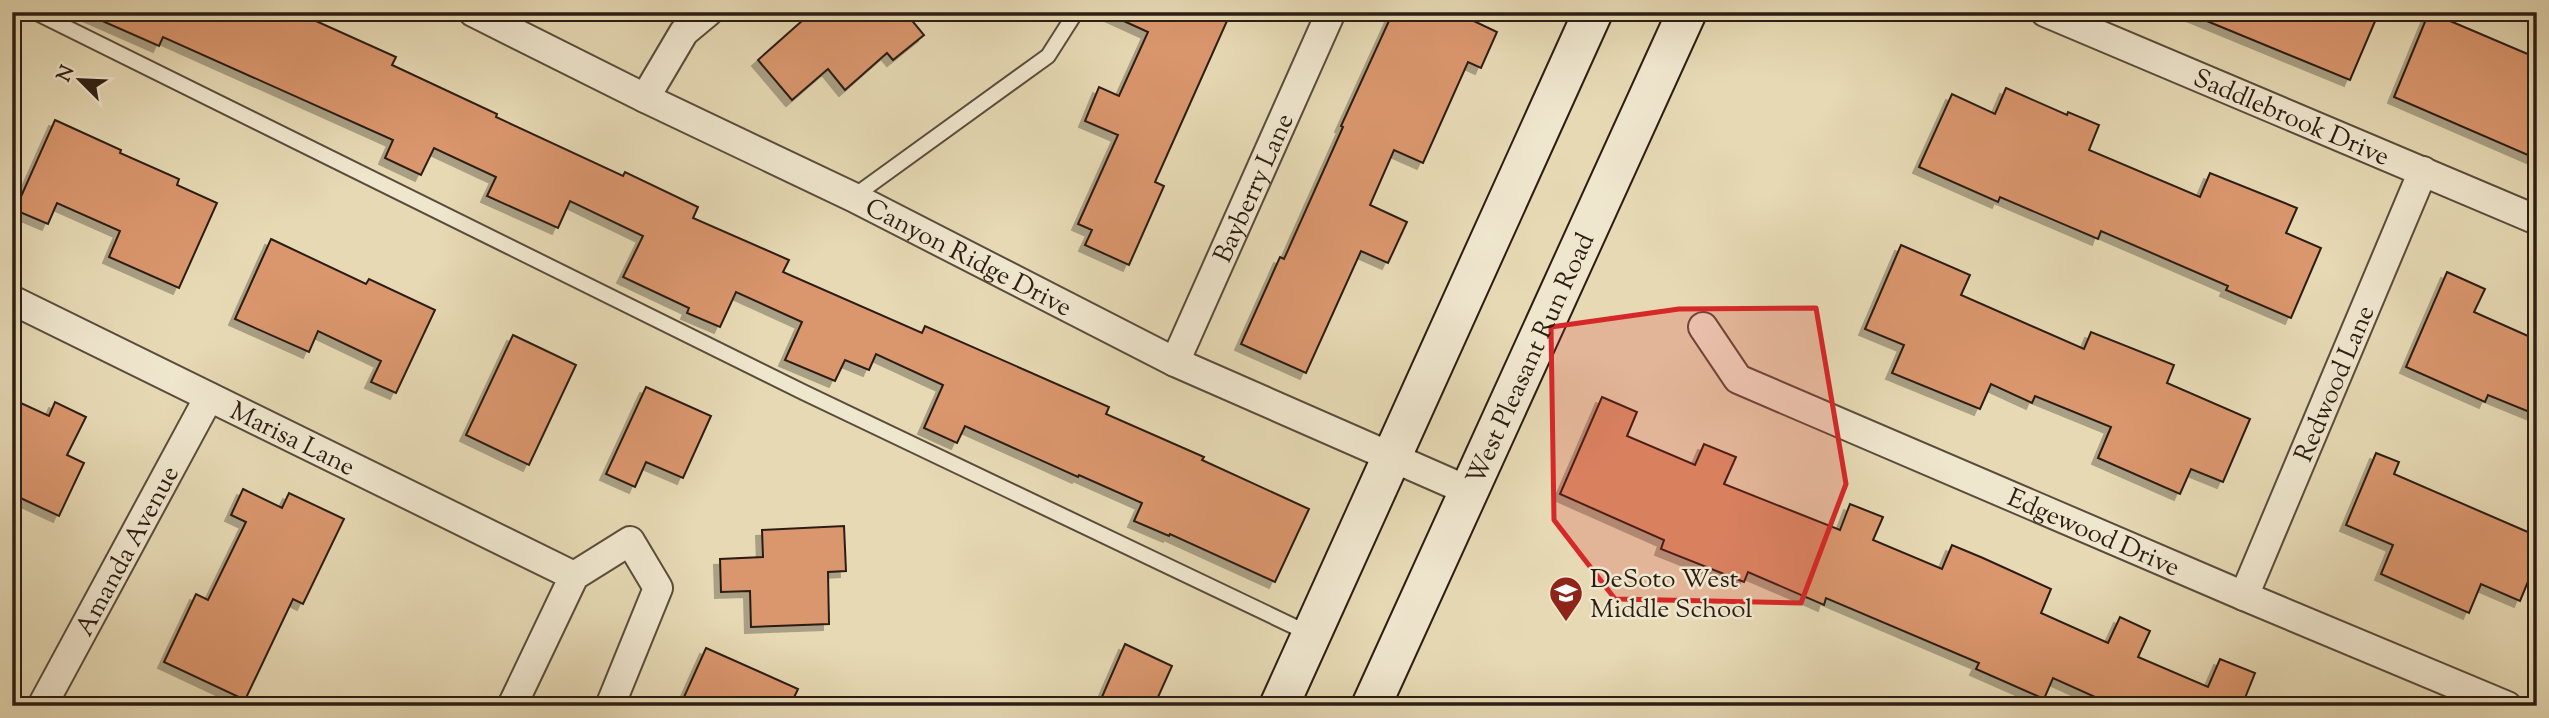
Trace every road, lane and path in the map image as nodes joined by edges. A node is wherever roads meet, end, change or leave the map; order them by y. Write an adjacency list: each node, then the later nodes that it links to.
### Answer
1 (35, 12): 21 (lane)
2 (473, 12): 9 (street, Canyon Ridge Drive)
3 (708, 12): 9 (street)
4 (1076, 12): 11 (lane)
5 (1331, 12): 15 (street, Bayberry Lane)
6 (1593, 12): 17 (main road)
7 (1687, 12): 18 (main road, West Pleasant Run Road)
8 (2045, 12): 10 (street, Saddlebrook Drive)
9 (645, 98): 11 (street, Canyon Ridge Drive)
10 (2423, 171): 12 (street, Saddlebrook Drive); 20 (street, Redwood Lane)
11 (853, 197): 15 (street, Canyon Ridge Drive)
12 (2537, 220)
13 (12, 300): 16 (street, Marisa Lane)
14 (1703, 327): 20 (street, Edgewood Drive)
15 (1175, 362): 17 (street, Canyon Ridge Drive)
16 (209, 397): 19 (street, Marisa Lane); 22 (street, Amanda Avenue)
17 (1392, 457): 18 (street, Canyon Ridge Drive); 21 (main road)
18 (1469, 491): 26 (main road, West Pleasant Run Road)
19 (574, 576): 23 (street); 24 (street)
20 (2244, 596): 27 (street, Edgewood Drive)
21 (1311, 634): 25 (main road)
22 (42, 706)
23 (512, 706)
24 (610, 706)
25 (1279, 706)
26 (1371, 706)
27 (2507, 706)

